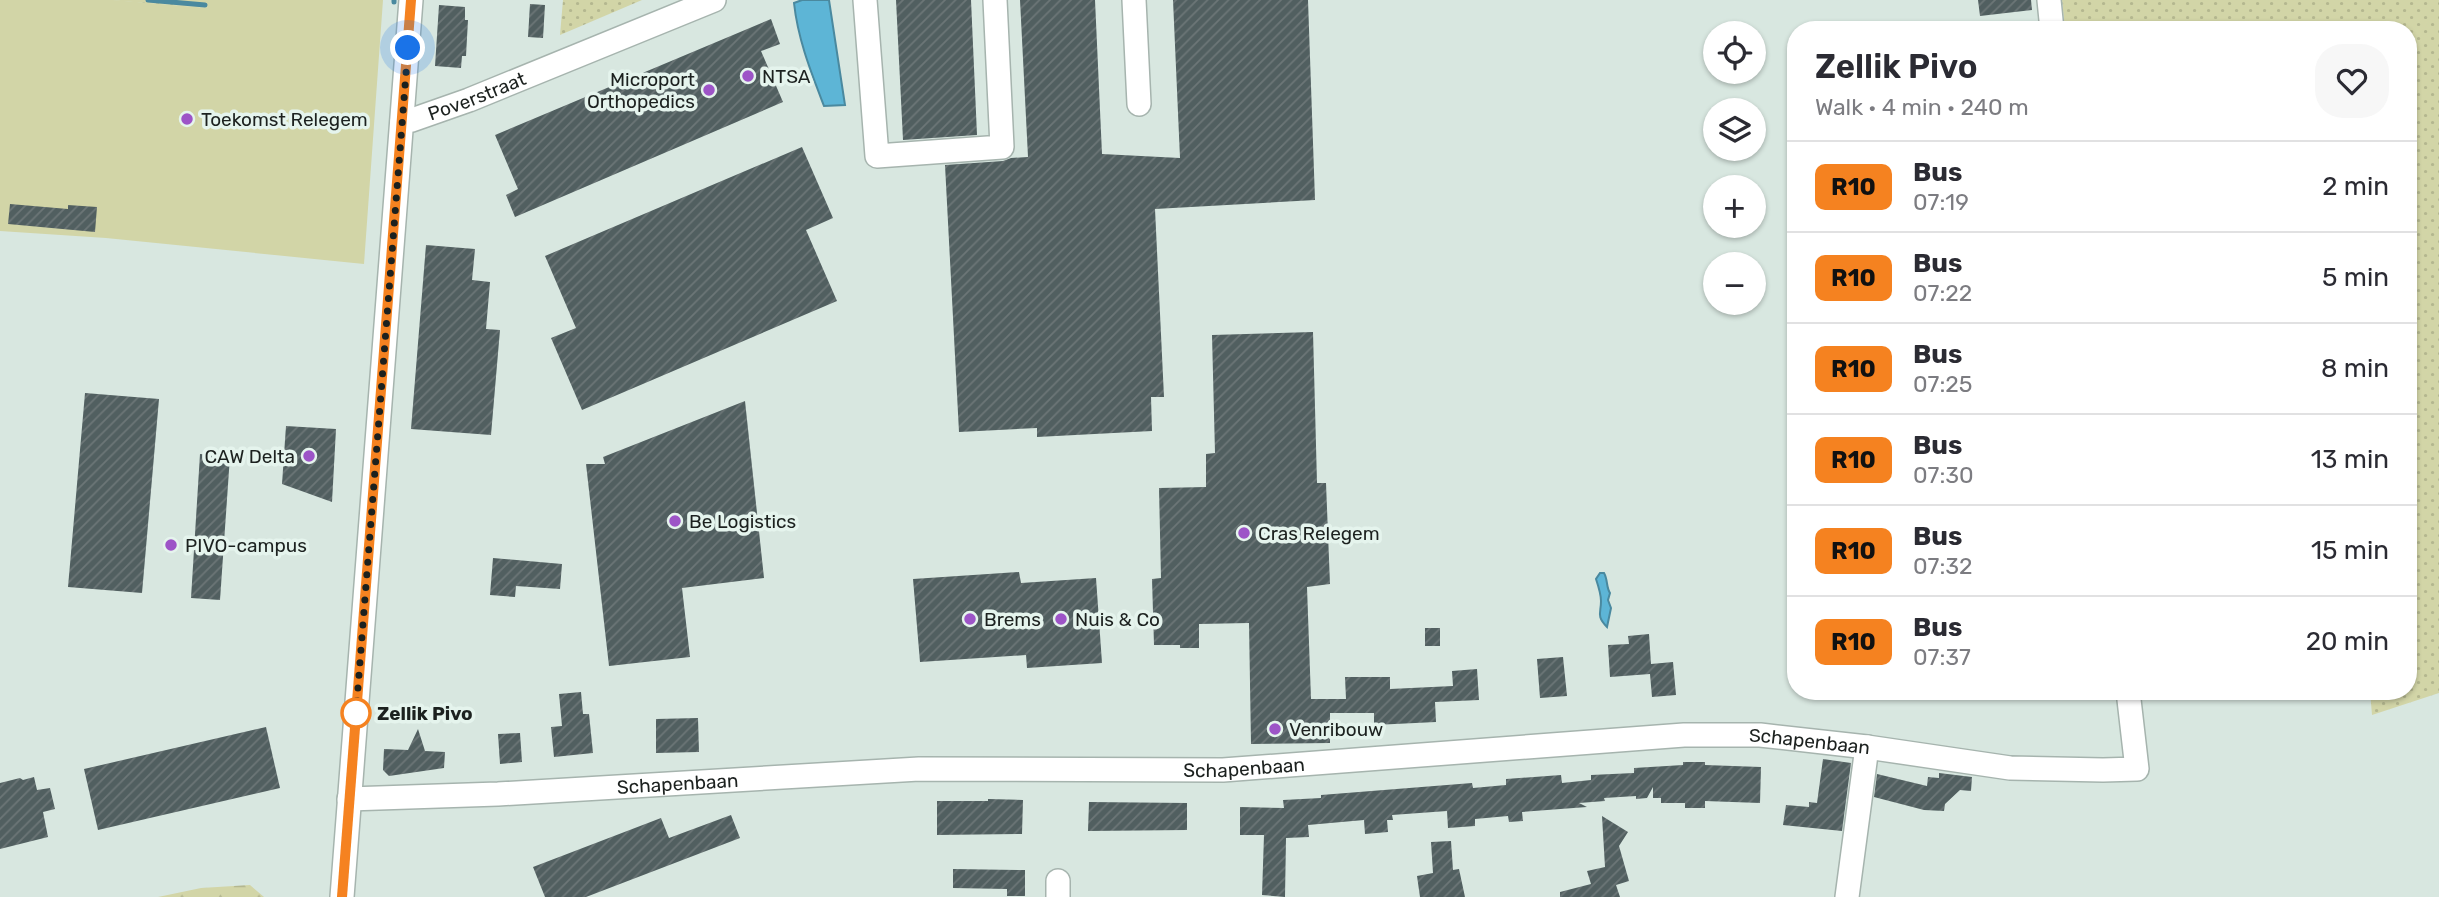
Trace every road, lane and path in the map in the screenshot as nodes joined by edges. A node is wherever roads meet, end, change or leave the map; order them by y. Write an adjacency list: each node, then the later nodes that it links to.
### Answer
1 (411, 0): 9 (street)
2 (714, 0): 9 (street, Poverstraat)
3 (865, 0): 4 (street)
4 (995, 0)
5 (1134, 0): 8 (street)
6 (2049, 0): 7 (street)
7 (2051, 21)
8 (1139, 104)
9 (402, 121): 12 (street, Poverstraat)
10 (2129, 700): 11 (street, Schapenbaan)
11 (1867, 747): 12 (street, Schapenbaan); 14 (street)
12 (349, 799): 13 (street, Poverstraat)
13 (342, 897)
14 (1847, 897)

